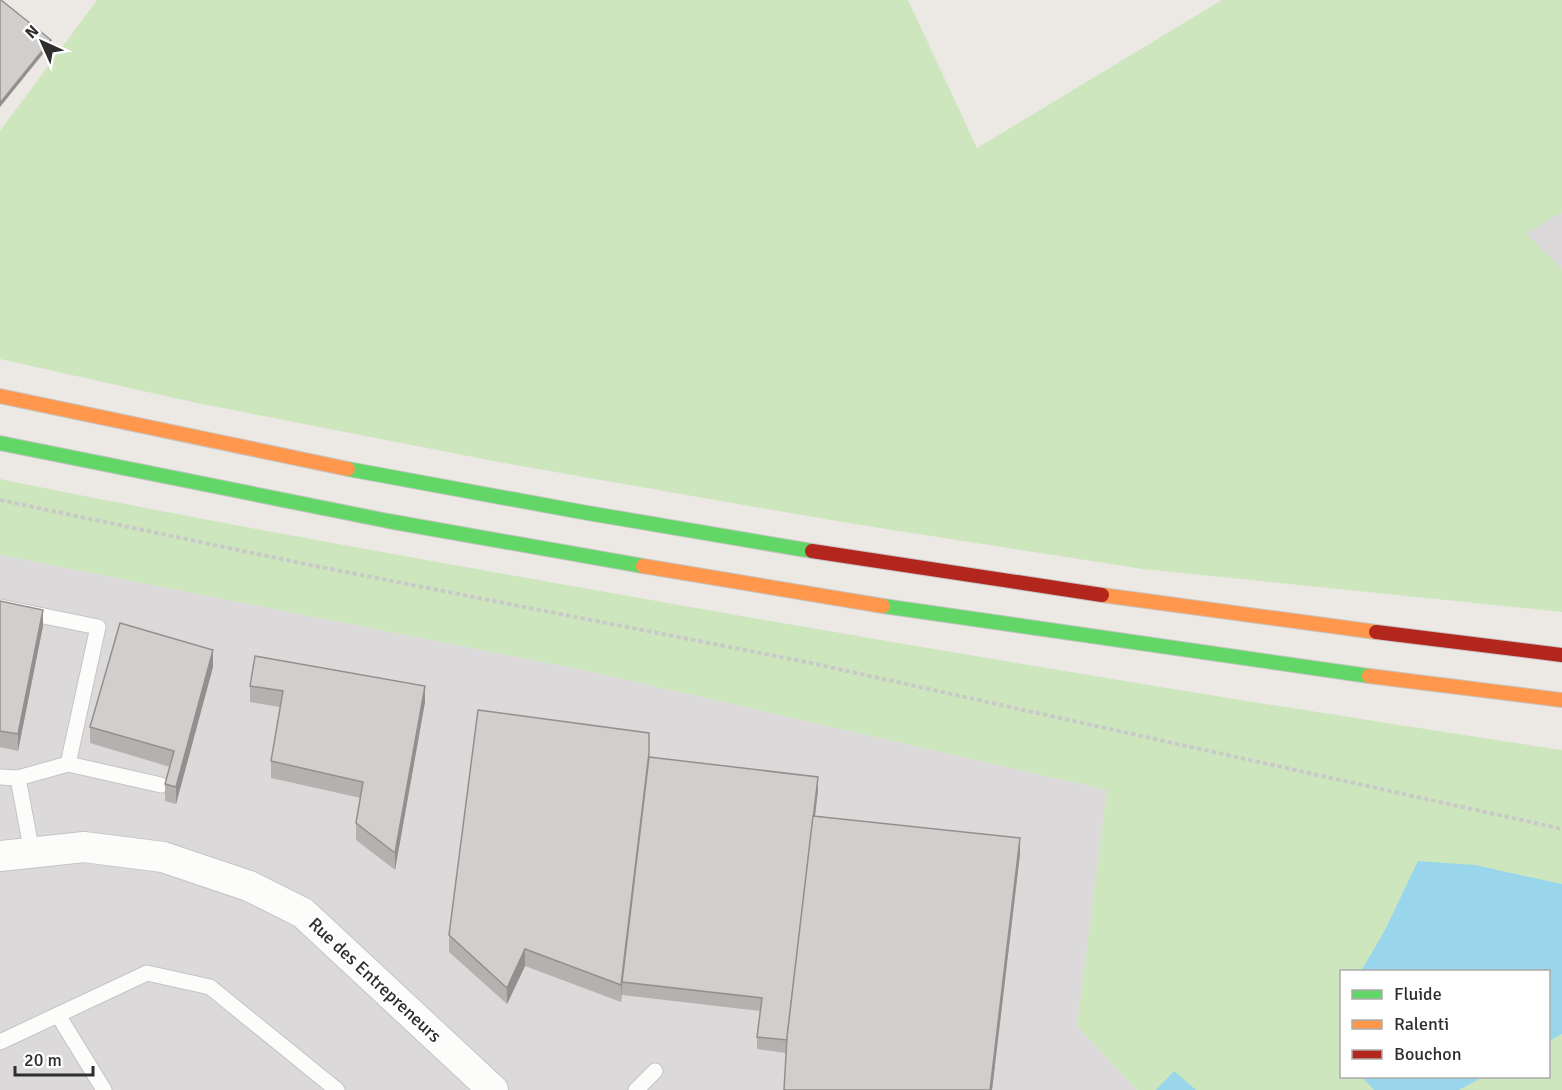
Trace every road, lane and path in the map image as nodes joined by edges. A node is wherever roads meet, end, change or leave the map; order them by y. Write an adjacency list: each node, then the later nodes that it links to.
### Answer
1 (0, 396): 5 (highway)
2 (0, 442): 6 (highway)
3 (0, 500): 11 (path)
4 (0, 607): 7 (lane)
5 (1562, 655)
6 (1562, 700)
7 (68, 764): 9 (lane); 10 (lane)
8 (0, 777): 9 (lane)
9 (18, 778): 12 (lane)
10 (161, 785)
11 (1562, 829)
12 (32, 853): 13 (street, Rue des Entrepreneurs); 19 (street, Rue des Entrepreneurs)
13 (0, 856)
14 (58, 1015): 15 (lane); 17 (lane); 18 (lane)
15 (0, 1042)
16 (655, 1071): 20 (lane)
17 (104, 1090)
18 (337, 1090)
19 (493, 1090)
20 (636, 1090)

